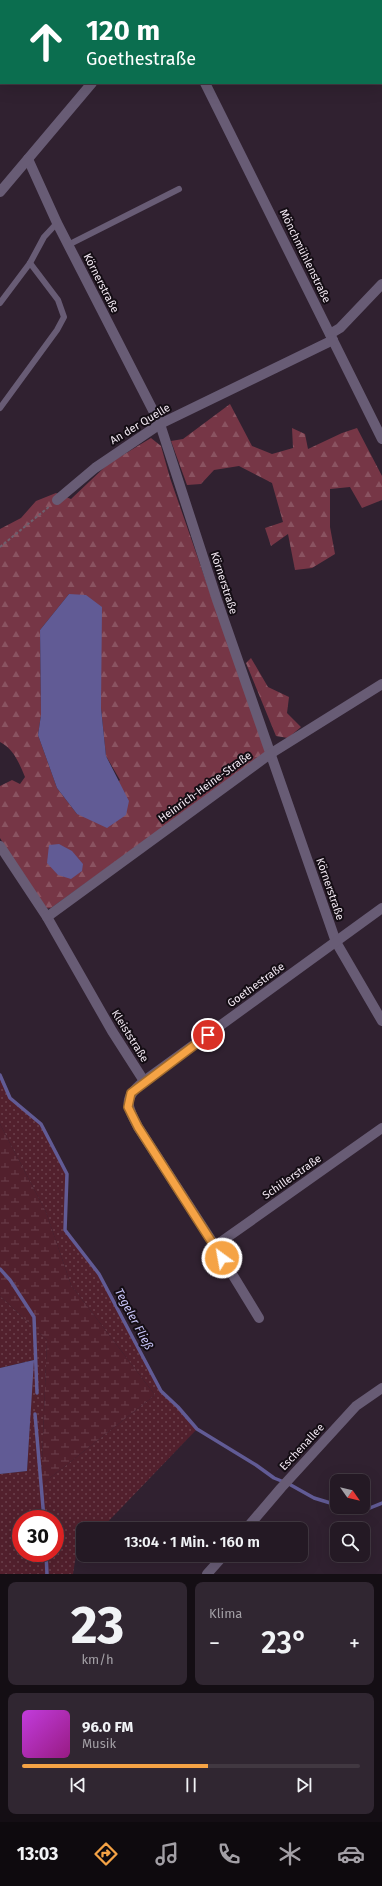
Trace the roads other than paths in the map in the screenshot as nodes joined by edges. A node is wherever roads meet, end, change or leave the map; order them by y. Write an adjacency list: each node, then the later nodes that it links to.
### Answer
1 (91, 84): 3 (street)
2 (205, 84): 11 (street, Mönchmühlenstraße)
3 (28, 159): 5 (street); 6 (street, Körnerstraße)
4 (179, 189): 7 (lane)
5 (0, 192)
6 (57, 223): 7 (street, Körnerstraße); 8 (lane)
7 (68, 244): 13 (street, Körnerstraße)
8 (30, 263): 10 (lane); 12 (lane)
9 (382, 284): 11 (street, An der Quelle)
10 (0, 303)
11 (331, 337): 13 (street, An der Quelle); 14 (street, Mönchmühlenstraße)
12 (0, 408)
13 (160, 424): 15 (street, An der Quelle); 17 (street, Körnerstraße)
14 (382, 440)
15 (57, 500)
16 (382, 684): 17 (street, Heinrich-Heine-Straße)
17 (270, 754): 20 (street, Heinrich-Heine-Straße); 21 (street, Körnerstraße)
18 (0, 846): 20 (street, Kleiststraße)
19 (382, 908): 21 (street, Goethestraße)
20 (48, 917): 23 (street, Kleiststraße)
21 (336, 942): 22 (street, Körnerstraße); 23 (street, Goethestraße)
22 (382, 1021)
23 (144, 1081): 25 (street)
24 (382, 1128): 25 (street, Schillerstraße)
25 (215, 1246): 26 (street)
26 (259, 1318)
27 (382, 1388): 28 (street, Eschenallee)
28 (252, 1522)
29 (218, 1562): 30 (street)
30 (208, 1574)

